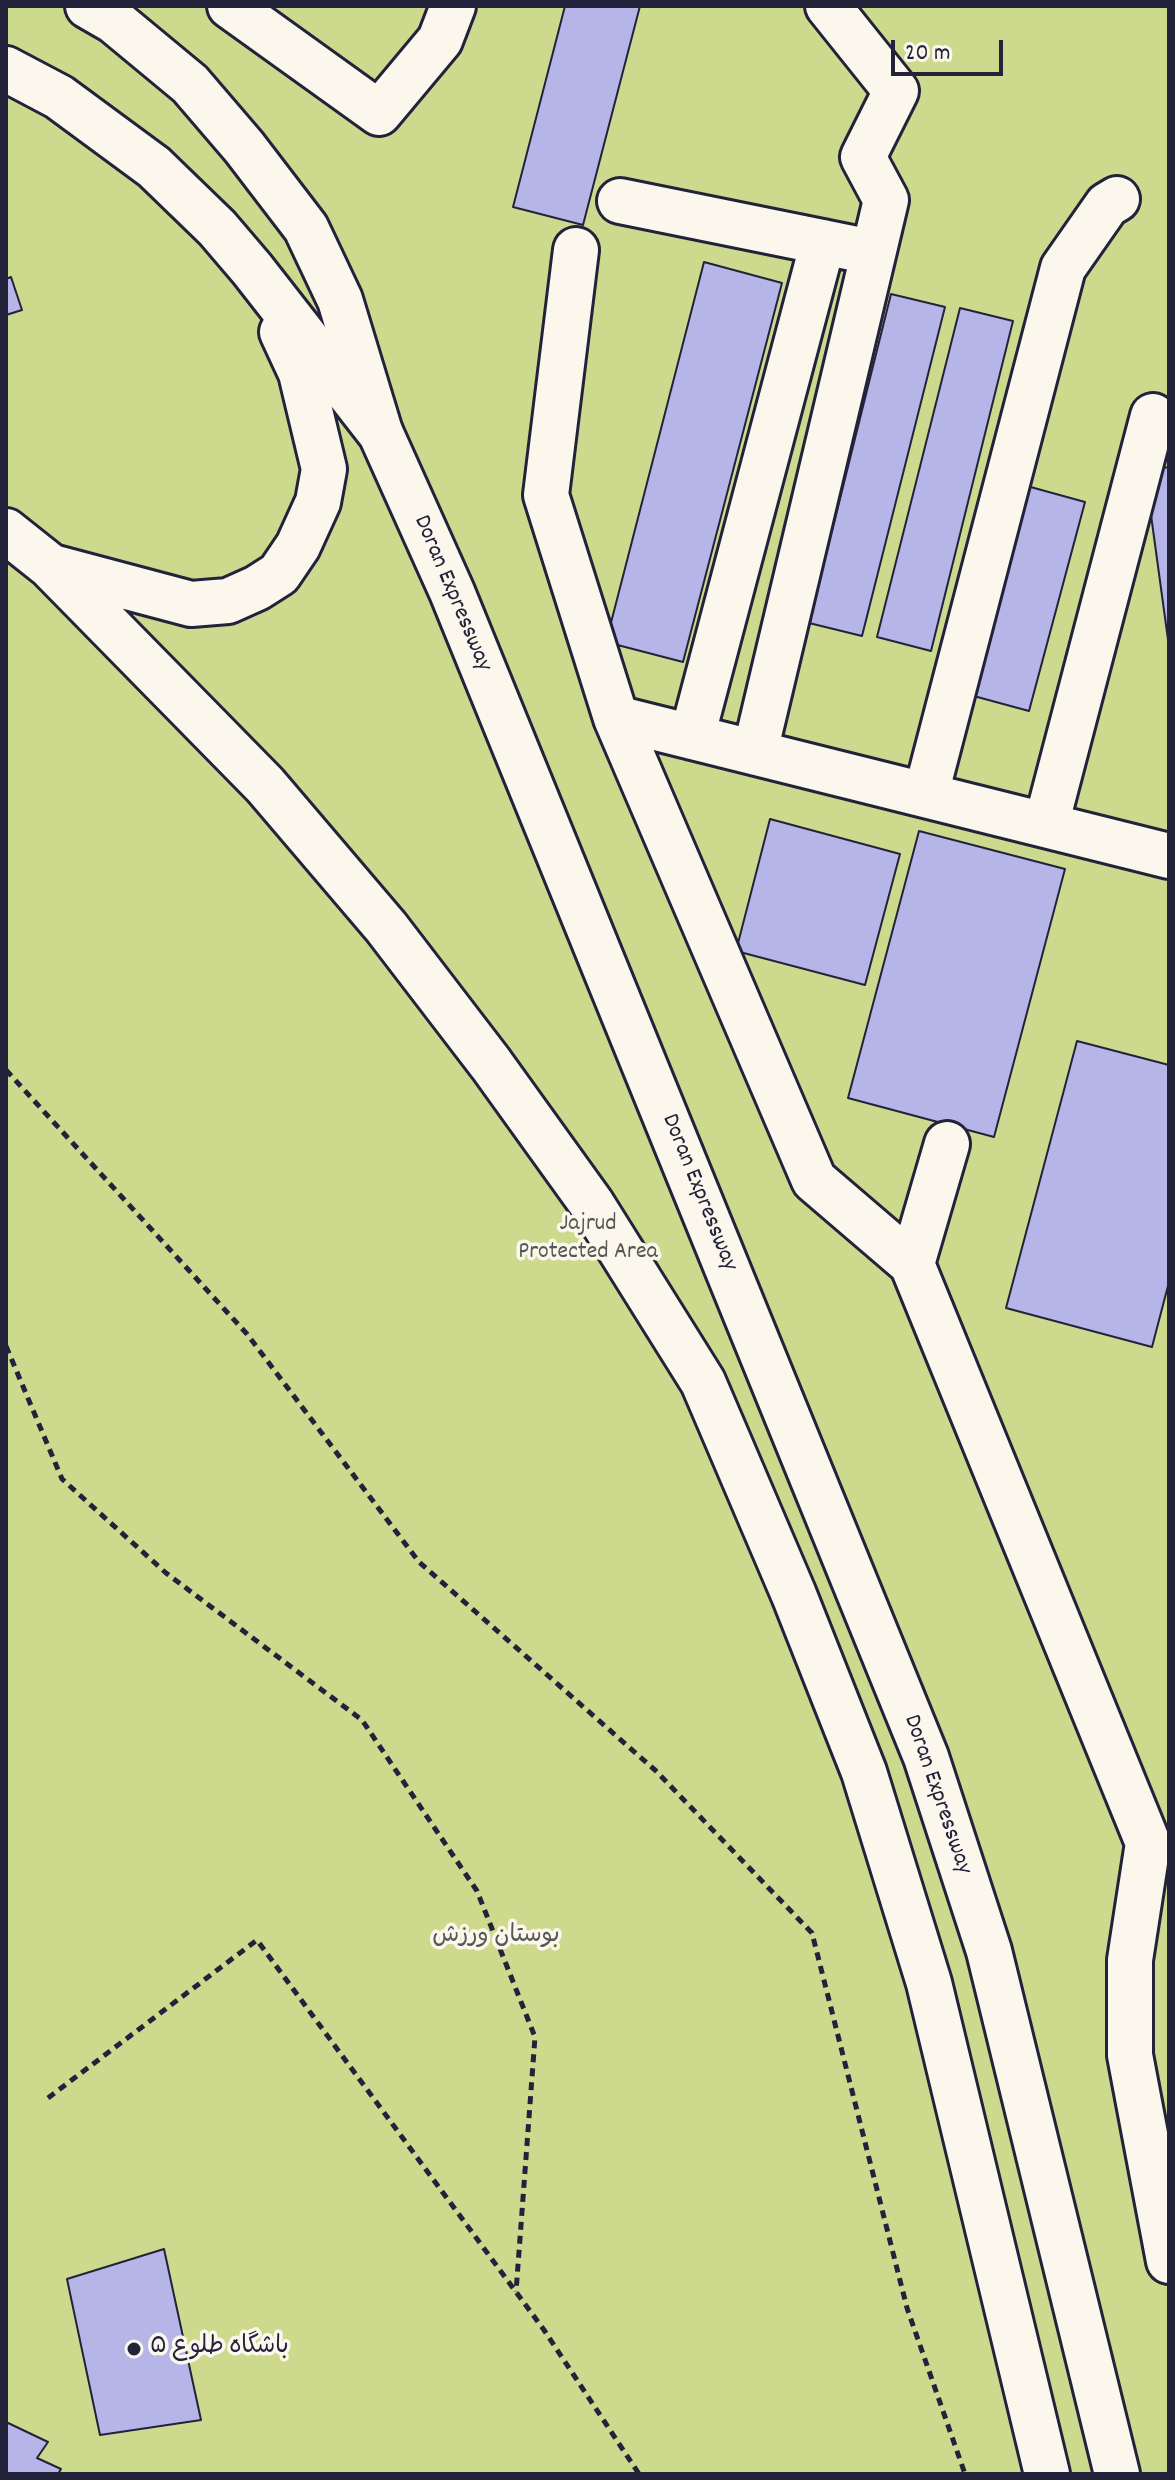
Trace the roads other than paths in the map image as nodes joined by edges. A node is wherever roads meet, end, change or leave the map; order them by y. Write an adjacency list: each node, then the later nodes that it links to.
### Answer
1 (88, 6): 13 (main road)
2 (230, 6): 3 (main road)
3 (453, 6)
4 (828, 6): 10 (main road)
5 (6, 69): 11 (main road, Doran Expressway)
6 (1117, 199): 19 (main road)
7 (620, 201): 8 (main road)
8 (823, 242): 10 (main road); 17 (main road)
9 (576, 250): 16 (main road)
10 (874, 252): 18 (main road)
11 (252, 269): 13 (main road, Doran Expressway); 15 (main road)
12 (1153, 416): 20 (main road)
13 (381, 434): 27 (main road, Doran Expressway)
14 (6, 531): 15 (main road)
15 (50, 566): 26 (main road)
16 (616, 718): 17 (main road); 23 (main road)
17 (692, 737): 18 (main road)
18 (755, 752): 19 (main road)
19 (926, 794): 20 (main road)
20 (1046, 825): 21 (main road)
21 (1169, 856)
22 (947, 1144): 23 (main road)
23 (912, 1264): 24 (main road)
24 (1158, 1833): 25 (main road)
25 (1169, 2261)
26 (1047, 2474)
27 (1117, 2474)

